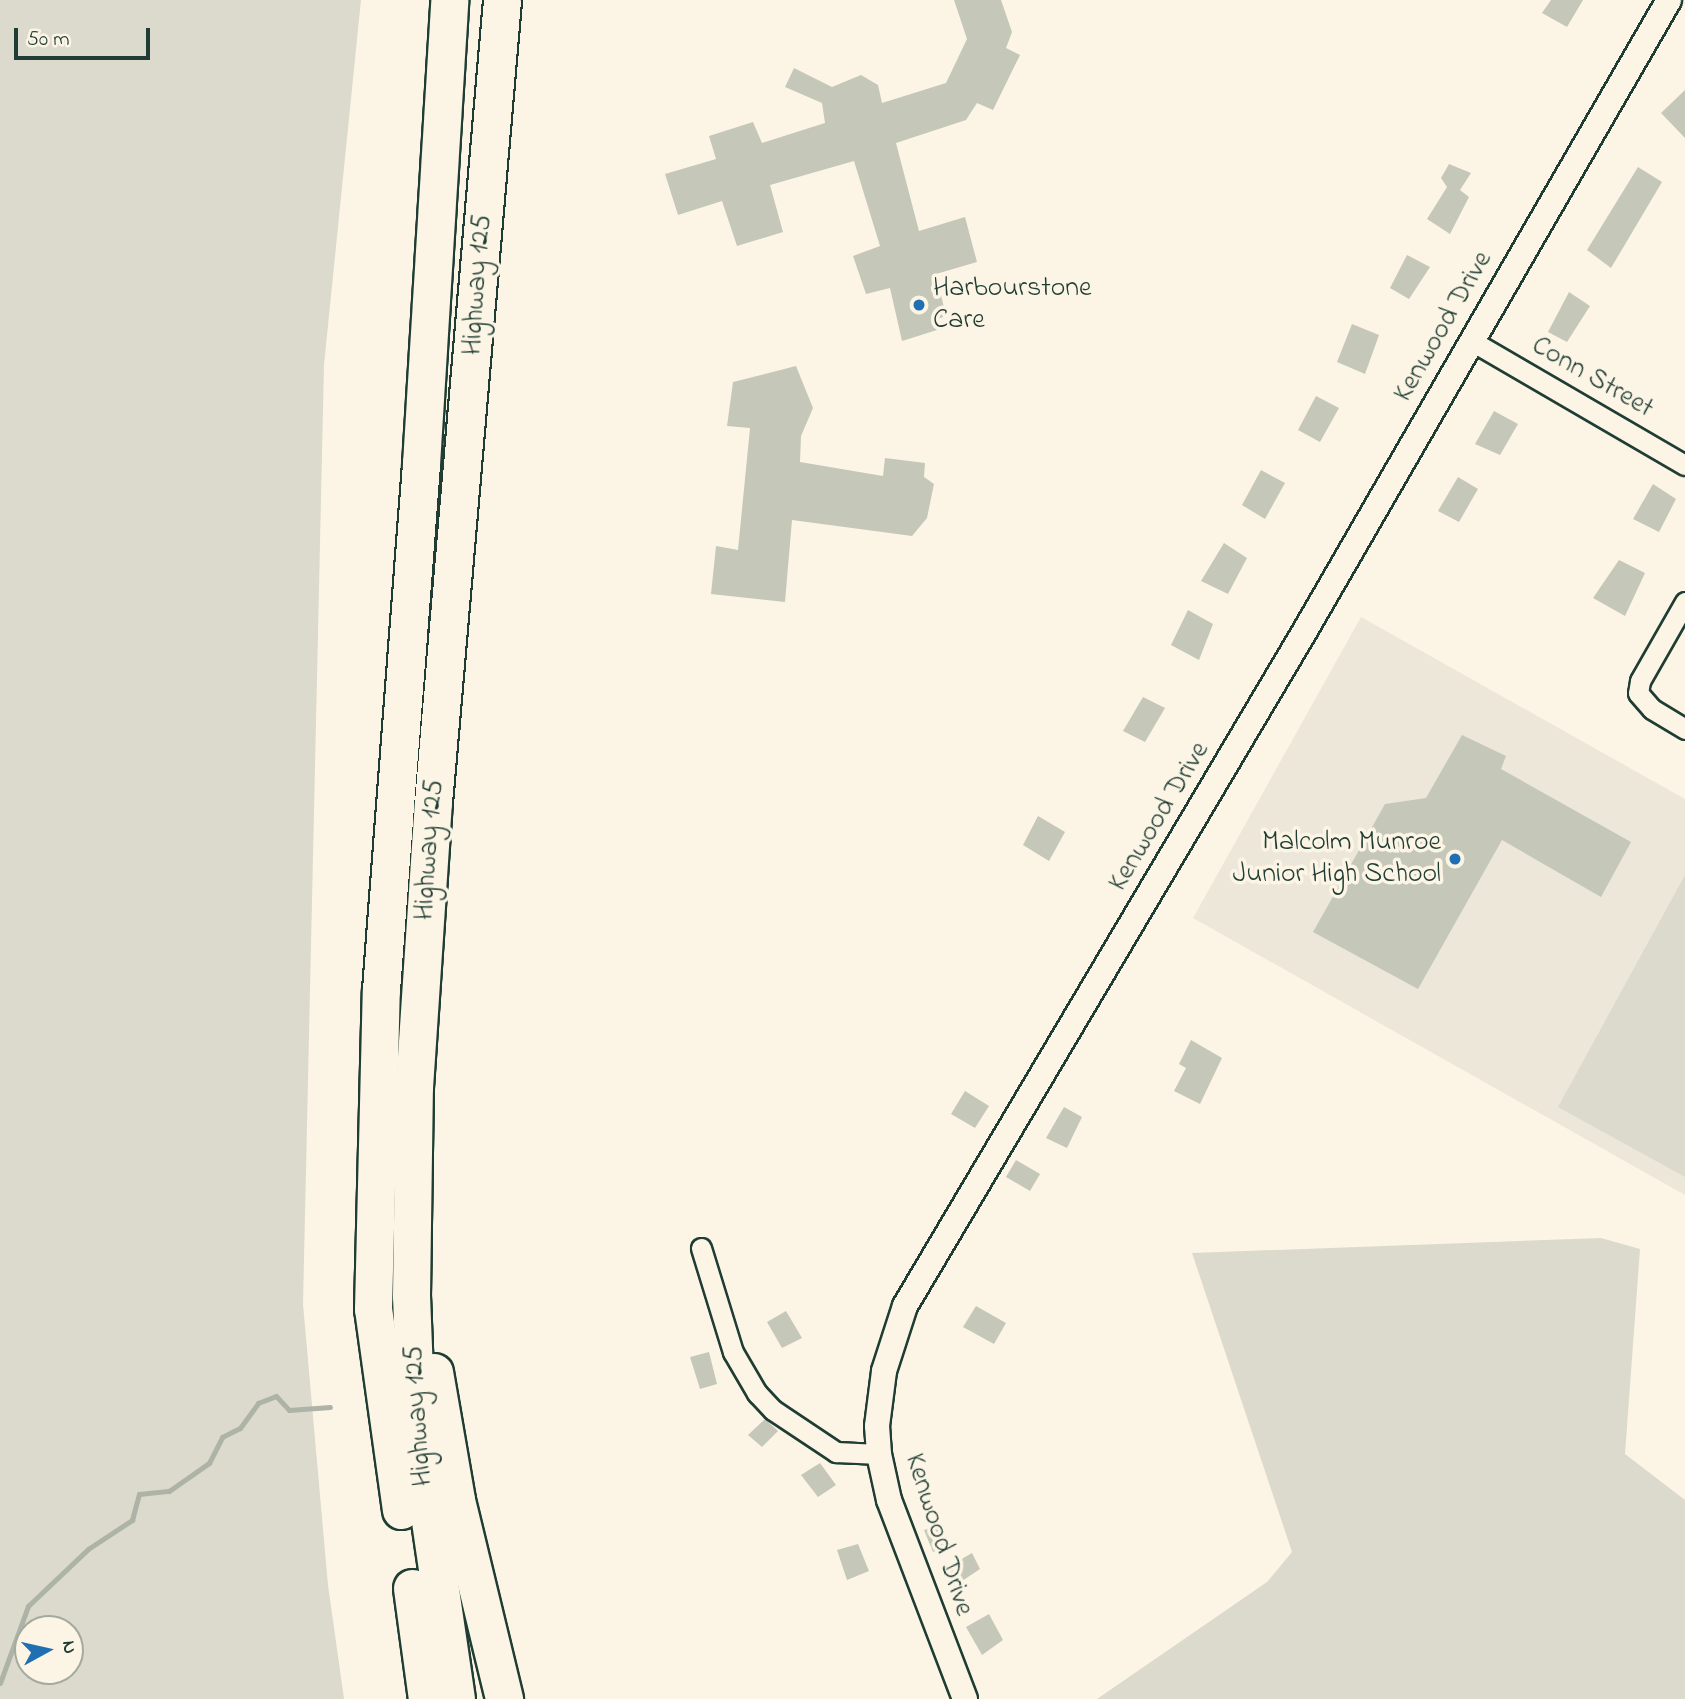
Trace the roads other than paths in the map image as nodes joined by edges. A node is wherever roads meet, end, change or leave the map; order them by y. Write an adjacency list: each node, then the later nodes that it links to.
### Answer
1 (449, 0): 11 (highway, Highway 125)
2 (502, 0): 8 (highway, Highway 125)
3 (1668, 0): 4 (street, Kenwood Drive)
4 (1471, 340): 5 (street, Conn Street); 10 (street, Kenwood Drive)
5 (1685, 465)
6 (1685, 602): 7 (street)
7 (1685, 729)
8 (414, 1087): 12 (highway, Highway 125); 13 (highway)
9 (701, 1248): 10 (street)
10 (879, 1454): 14 (street, Kenwood Drive)
11 (427, 1699)
12 (456, 1699)
13 (504, 1699)
14 (965, 1699)

